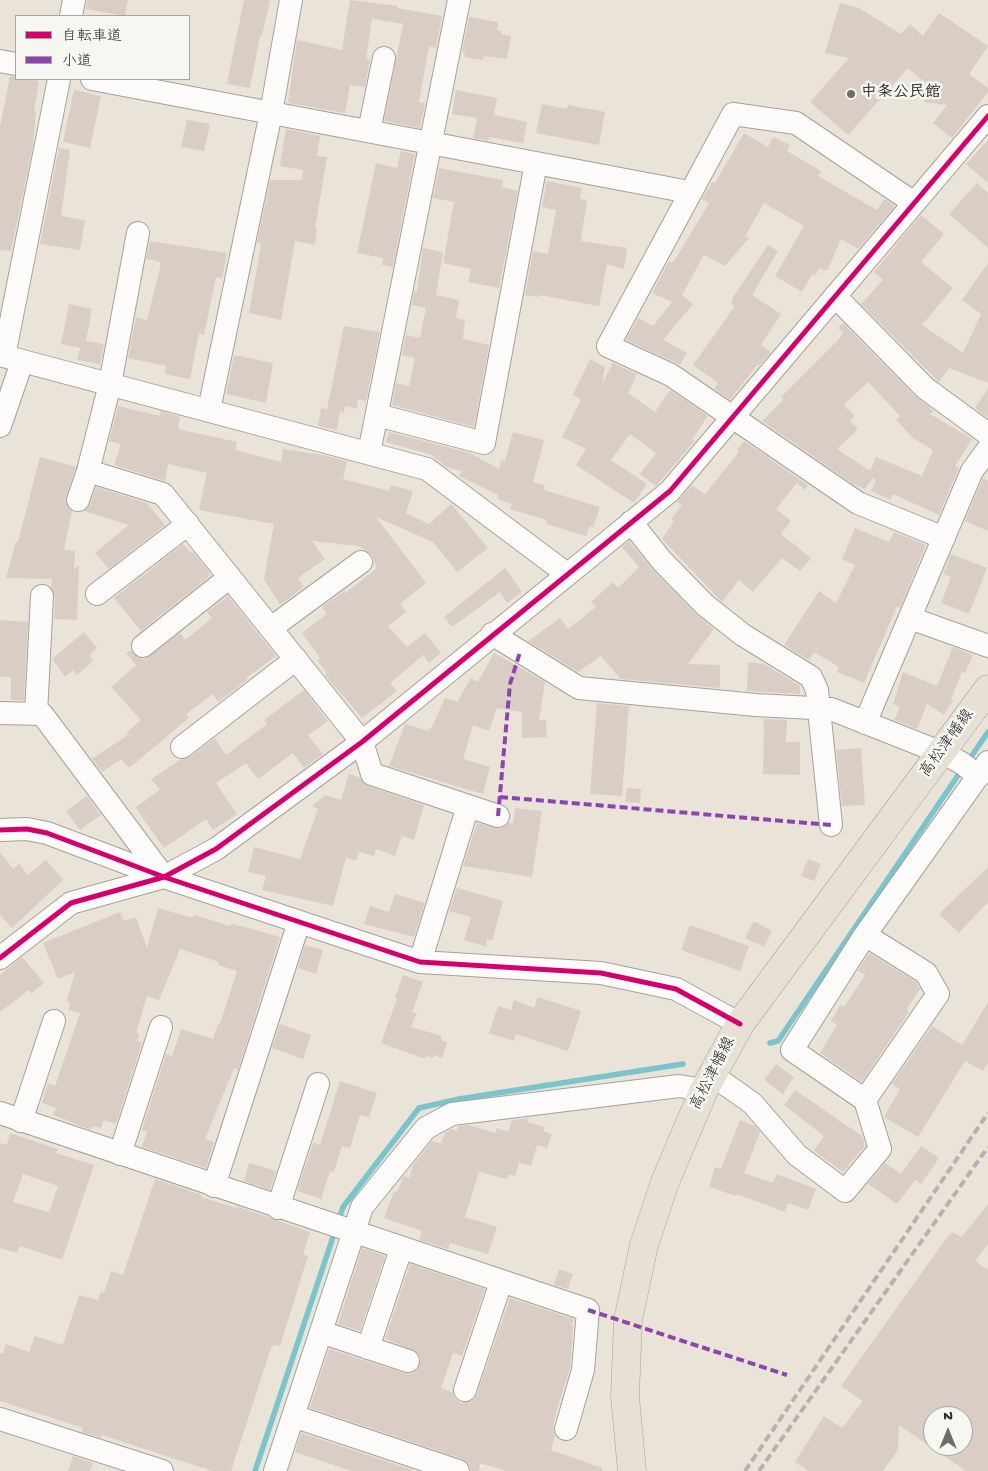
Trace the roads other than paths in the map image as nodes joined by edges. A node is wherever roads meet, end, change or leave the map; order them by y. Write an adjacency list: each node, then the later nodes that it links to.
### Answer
1 (74, 0): 4 (street)
2 (291, 0): 10 (street)
3 (460, 0): 13 (street)
4 (71, 15)
5 (384, 58): 12 (street)
6 (0, 61): 7 (street)
7 (15, 64)
8 (59, 80): 19 (street)
9 (97, 80): 10 (street)
10 (271, 112): 12 (street); 21 (street)
11 (988, 116): 16 (street)
12 (369, 131): 13 (street)
13 (431, 143): 14 (street); 22 (street)
14 (536, 162): 15 (street); 22 (street)
15 (689, 192): 16 (street); 23 (street)
16 (914, 202): 18 (street)
17 (138, 233): 20 (street)
18 (836, 296): 23 (street); 25 (street)
19 (9, 358): 20 (street); 24 (street)
20 (110, 384): 21 (street); 28 (street)
21 (209, 410): 27 (street)
22 (377, 414): 27 (street)
23 (734, 416): 30 (street); 32 (street)
24 (0, 426)
25 (988, 434)
26 (988, 449): 32 (street)
27 (370, 453): 34 (street)
28 (88, 471): 29 (street); 31 (street)
29 (78, 500)
30 (631, 522): 34 (street); 45 (street)
31 (188, 524): 35 (street); 36 (street)
32 (944, 538): 38 (street)
33 (361, 562): 39 (street)
34 (567, 574): 40 (street)
35 (230, 577): 39 (street); 41 (street)
36 (97, 594)
37 (42, 596): 47 (street)
38 (910, 618): 42 (street); 48 (street)
39 (271, 628): 43 (street)
40 (492, 634): 45 (street); 49 (street)
41 (143, 646)
42 (988, 646)
43 (296, 659): 49 (street); 50 (street)
44 (988, 689): 51 (main road, 高松津幡線)
45 (818, 708): 48 (street); 54 (street)
46 (0, 713): 47 (street)
47 (36, 714): 56 (street)
48 (865, 723): 51 (street)
49 (362, 742): 52 (street); 56 (street)
50 (182, 747)
51 (968, 765): 58 (street); 62 (main road, 高松津幡線)
52 (468, 806): 53 (street); 60 (street)
53 (498, 816)
54 (831, 825)
55 (0, 830): 56 (street)
56 (164, 877): 57 (street); 59 (street)
57 (299, 922): 60 (street); 70 (street)
58 (865, 934): 66 (street); 66 (street)
59 (0, 958)
60 (420, 962): 62 (street)
61 (54, 1021): 68 (street)
62 (740, 1024): 64 (main road, 高松津幡線)
63 (161, 1027): 69 (street)
64 (708, 1083): 66 (street); 72 (street); 85 (main road, 高松津幡線)
65 (318, 1084): 71 (street)
66 (865, 1100)
67 (0, 1114): 68 (street)
68 (21, 1121): 69 (street)
69 (120, 1154): 70 (street)
70 (214, 1186): 71 (street)
71 (278, 1208): 72 (street)
72 (341, 1229): 73 (street); 75 (street)
73 (401, 1249): 74 (street); 76 (street)
74 (501, 1282): 78 (street); 81 (street)
75 (321, 1332): 76 (street); 79 (street)
76 (368, 1348): 77 (street)
77 (408, 1361)
78 (465, 1390)
79 (294, 1416): 83 (street); 84 (street)
80 (0, 1419): 82 (street)
81 (566, 1429)
82 (162, 1471)
83 (275, 1471)
84 (458, 1471)
85 (632, 1471)

